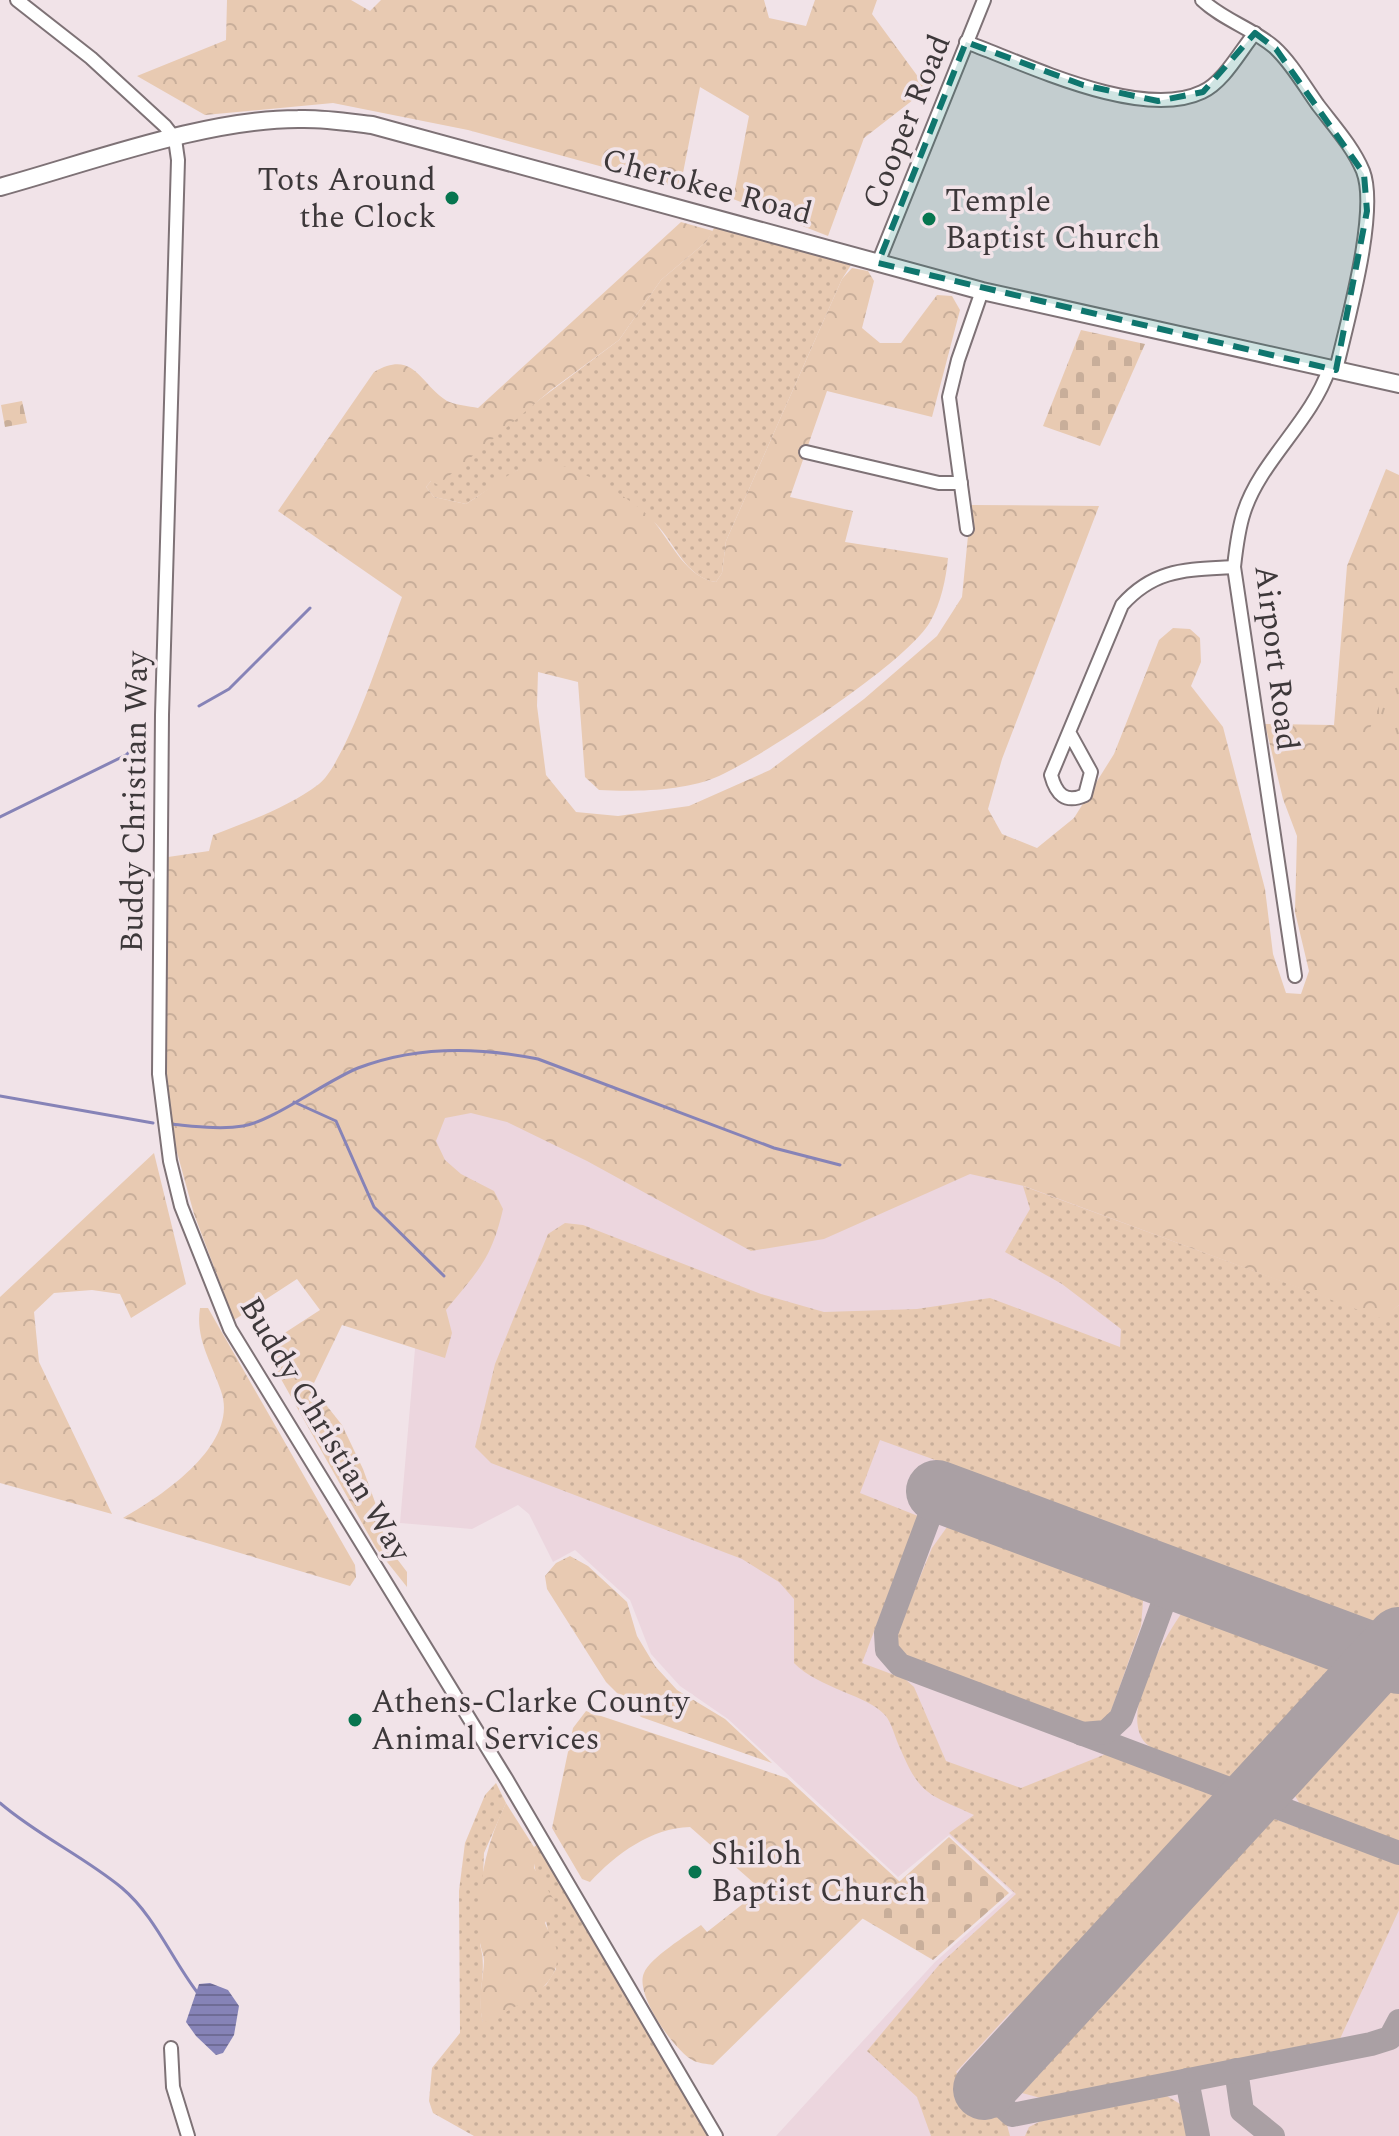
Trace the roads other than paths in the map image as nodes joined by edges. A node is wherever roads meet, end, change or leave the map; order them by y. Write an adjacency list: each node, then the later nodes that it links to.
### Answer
1 (17, 0): 6 (street)
2 (984, 0): 5 (street, Cooper Road)
3 (1202, 0): 4 (street, Airport Road)
4 (1255, 33): 5 (street); 10 (street, Airport Road)
5 (966, 42): 8 (street, Cooper Road)
6 (175, 139): 7 (main road, Cherokee Road); 8 (main road, Cherokee Road); 20 (street, Buddy Christian Way)
7 (0, 187)
8 (878, 263): 9 (main road, Cherokee Road)
9 (982, 291): 10 (main road, Cherokee Road); 13 (street)
10 (1333, 370): 11 (main road, Cherokee Road); 15 (street, Airport Road)
11 (1399, 384)
12 (806, 452): 13 (street)
13 (961, 483): 14 (street)
14 (967, 529)
15 (1234, 567): 16 (street); 17 (street, Airport Road)
16 (1069, 732): 16 (street)
17 (1295, 976)
18 (171, 2048): 19 (street)
19 (188, 2136)
20 (716, 2136)

